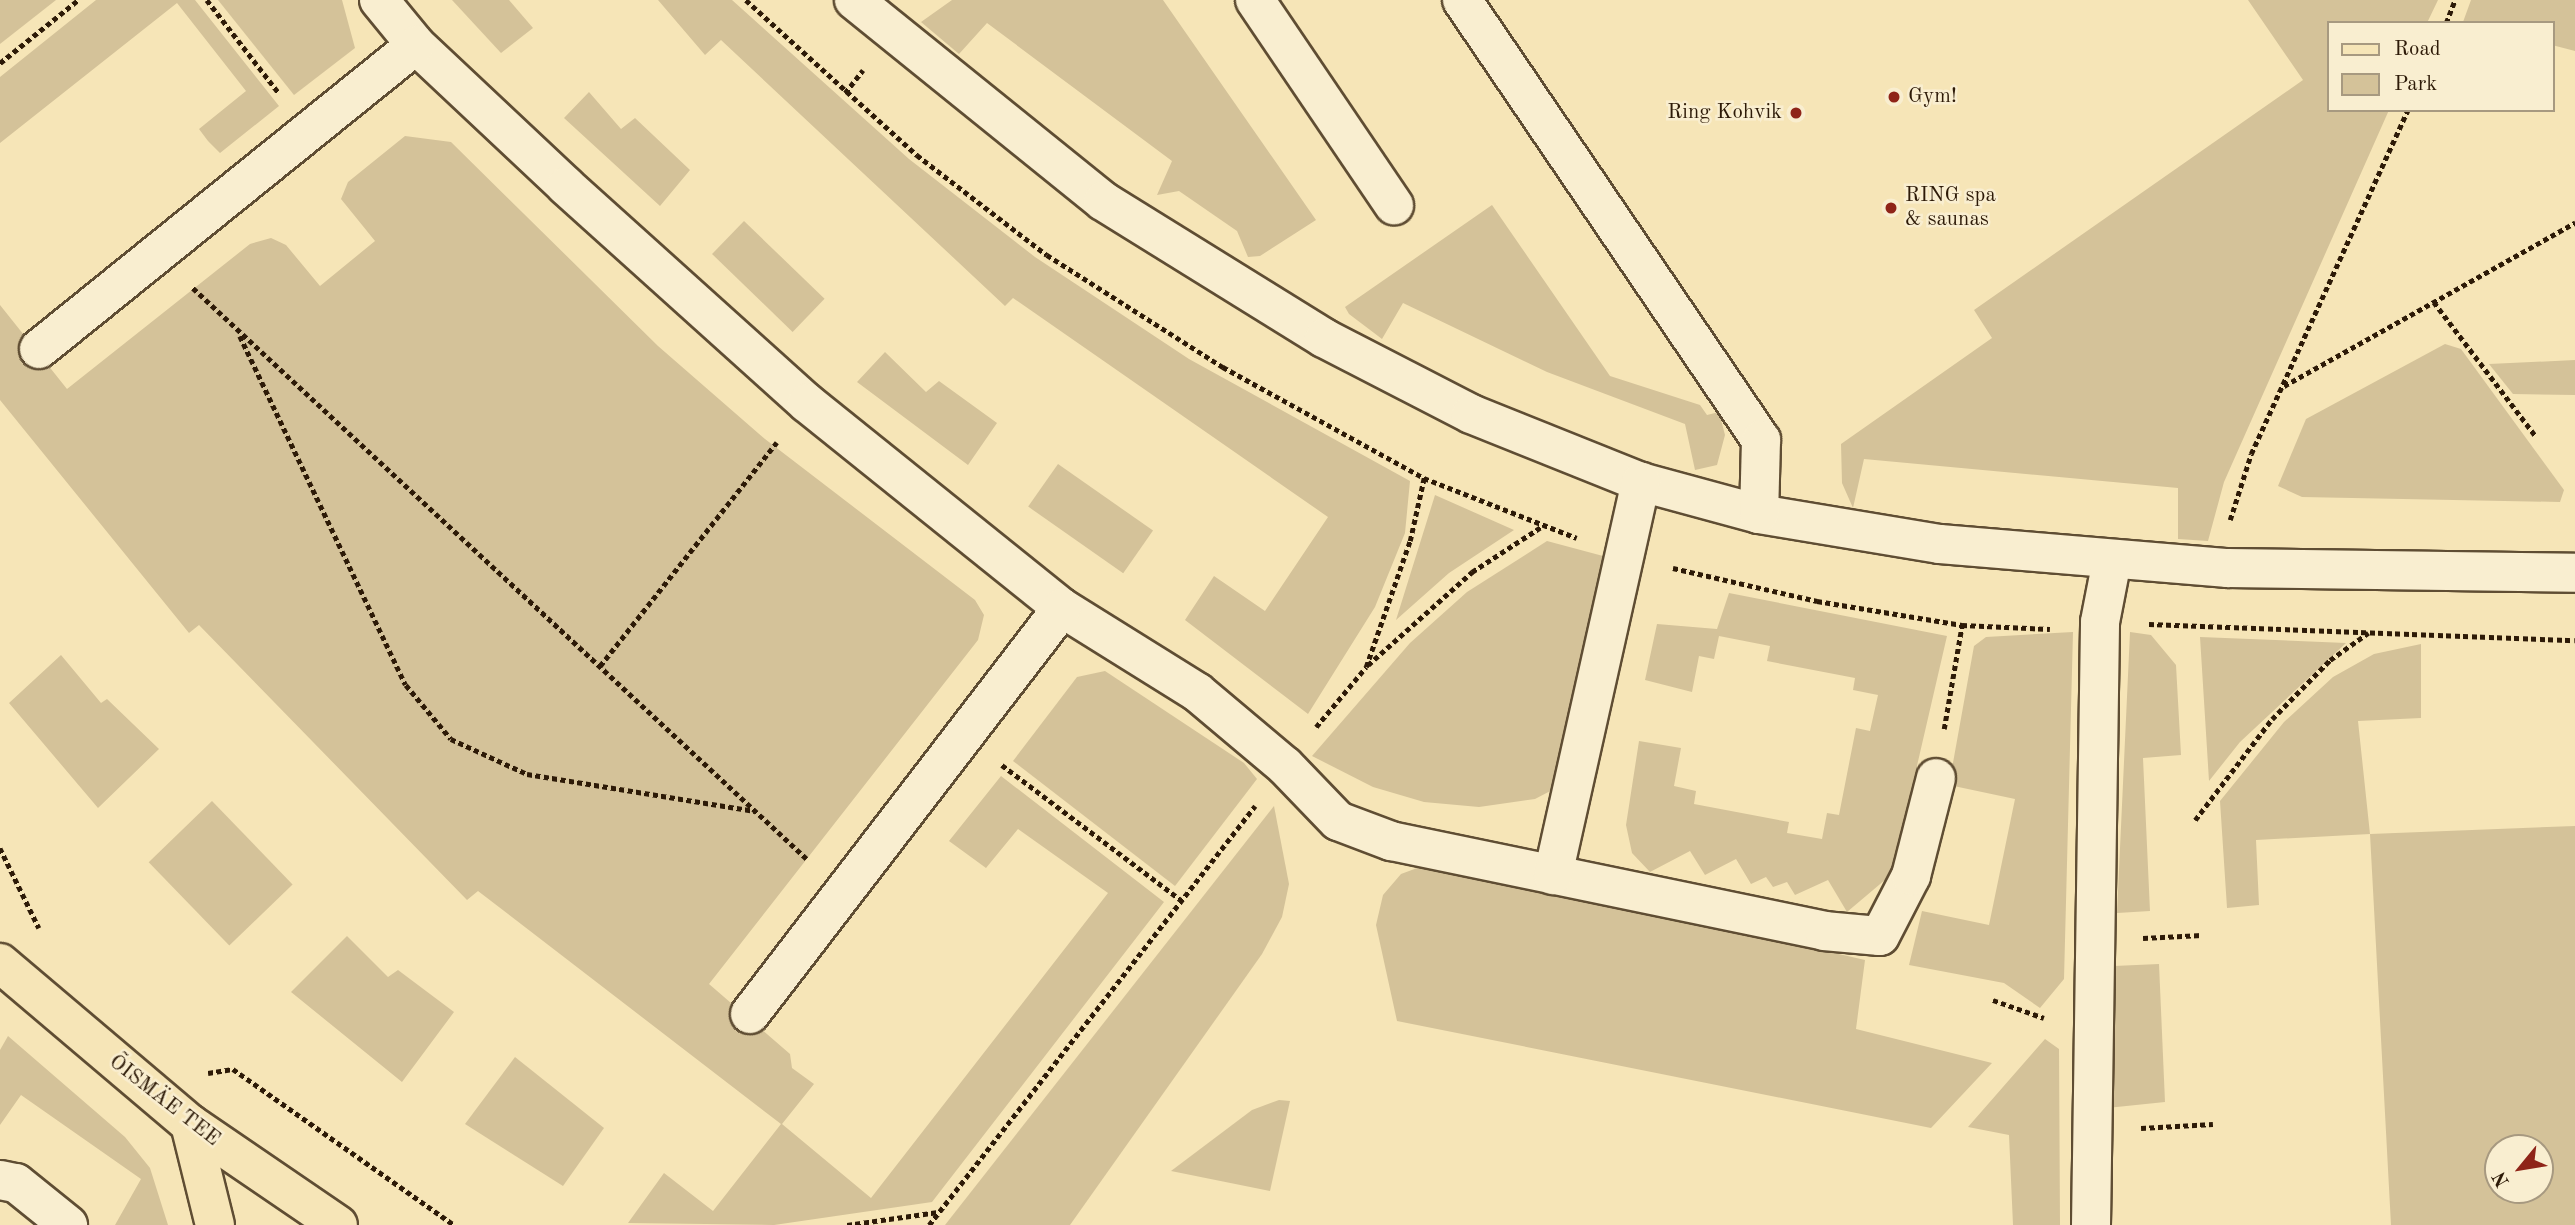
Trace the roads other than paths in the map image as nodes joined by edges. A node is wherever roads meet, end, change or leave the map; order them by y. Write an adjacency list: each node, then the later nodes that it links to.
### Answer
1 (379, 0): 5 (street)
2 (854, 0): 8 (street)
3 (1255, 0): 6 (street)
4 (1462, 0): 9 (street)
5 (416, 45): 7 (street); 12 (street)
6 (1394, 205)
7 (39, 349)
8 (1641, 482): 9 (street); 14 (street)
9 (1759, 514): 10 (street)
10 (2112, 560): 11 (street); 22 (street)
11 (2575, 573)
12 (1062, 608): 14 (street); 16 (street)
13 (1936, 778): 14 (street)
14 (1553, 875)
15 (0, 963): 17 (main road, ÕISMÄE TEE)
16 (750, 1014)
17 (190, 1124): 20 (main road); 21 (main road, ÕISMÄE TEE)
18 (0, 1180): 19 (street)
19 (68, 1225)
20 (215, 1225)
21 (338, 1225)
22 (2091, 1225)

